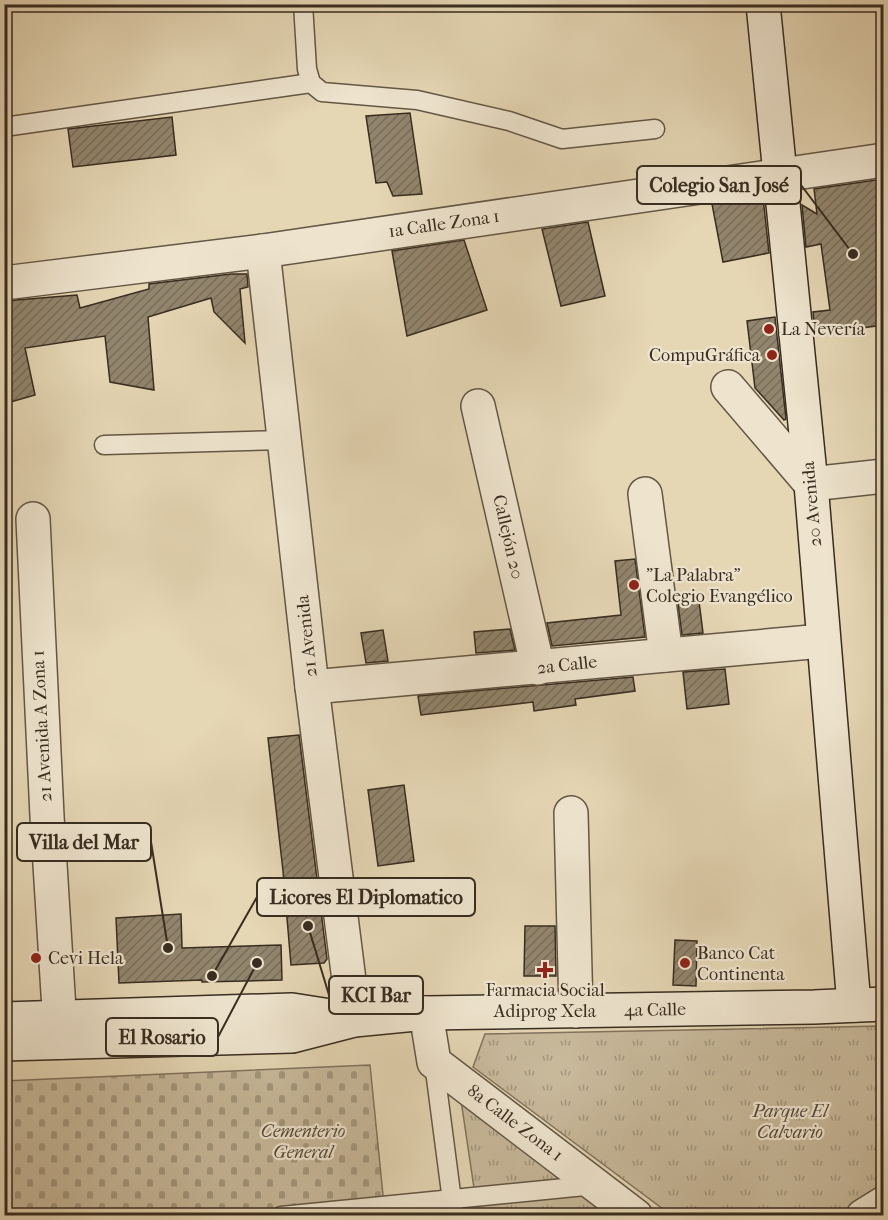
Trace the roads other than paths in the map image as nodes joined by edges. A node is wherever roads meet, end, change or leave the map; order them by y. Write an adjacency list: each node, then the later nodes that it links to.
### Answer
1 (303, 4): 3 (lane)
2 (763, 4): 7 (street, 20 Avenida)
3 (311, 83): 4 (lane); 5 (lane)
4 (4, 128)
5 (655, 129)
6 (884, 160): 7 (street, 1a Calle Zona 1)
7 (781, 174): 8 (street, 1a Calle Zona 1); 15 (street, 20 Avenida)
8 (262, 251): 9 (street, 1a Calle Zona 1); 12 (street, 21 Avenida)
9 (4, 283)
10 (728, 387): 15 (street)
11 (478, 406): 20 (street, Callejón 20)
12 (285, 440): 13 (lane); 21 (street, 21 Avenida)
13 (104, 445)
14 (884, 476): 15 (street)
15 (811, 484): 18 (street, 20 Avenida)
16 (645, 494): 19 (street)
17 (33, 519): 28 (street, 21 Avenida A Zona 1)
18 (822, 641): 19 (street, 2a Calle); 23 (street, 20 Avenida)
19 (666, 655): 20 (street, 2a Calle)
20 (538, 668): 21 (street, 2a Calle)
21 (312, 687): 27 (street, 21 Avenida)
22 (572, 813): 24 (street)
23 (869, 1004): 24 (street, 4a Calle)
24 (576, 1011): 25 (street, 4a Calle)
25 (426, 1013): 27 (street, 4a Calle); 30 (street)
26 (4, 1018): 28 (street)
27 (354, 1020): 28 (street, 4a Calle)
28 (60, 1029): 29 (street)
29 (4, 1044)
30 (434, 1062): 31 (street, 8a Calle Zona 1); 33 (lane)
31 (597, 1185): 33 (lane); 35 (street, 8a Calle Zona 1)
32 (884, 1203): 36 (street)
33 (454, 1207): 34 (lane)
34 (281, 1215)
35 (636, 1215)
36 (863, 1215)

